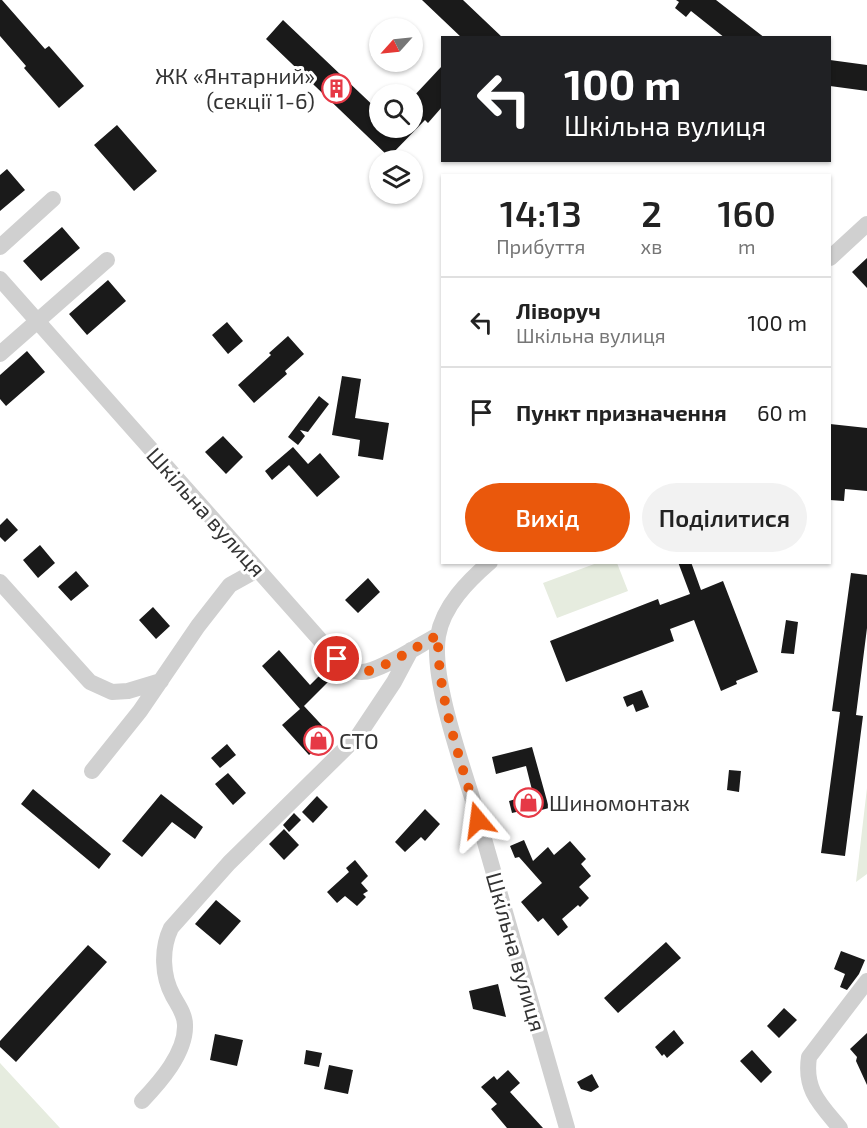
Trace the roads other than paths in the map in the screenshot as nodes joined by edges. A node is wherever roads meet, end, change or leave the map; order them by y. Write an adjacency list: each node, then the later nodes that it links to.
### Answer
1 (53, 199): 3 (street)
2 (867, 224): 4 (street)
3 (0, 247)
4 (831, 257)
5 (107, 260): 7 (street)
6 (0, 279): 7 (street, Шкільна вулиця)
7 (37, 322): 8 (street); 10 (street, Шкільна вулиця)
8 (0, 354)
9 (488, 564): 12 (street, Шкільна вулиця)
10 (257, 570): 13 (street, Шкільна вулиця); 14 (street)
11 (0, 582): 14 (street)
12 (438, 635): 13 (street, Шкільна вулиця); 18 (street, Шкільна вулиця)
13 (412, 650): 17 (street)
14 (161, 681): 15 (street)
15 (92, 771)
16 (867, 981): 19 (street)
17 (142, 1101)
18 (567, 1128)
19 (840, 1128)

